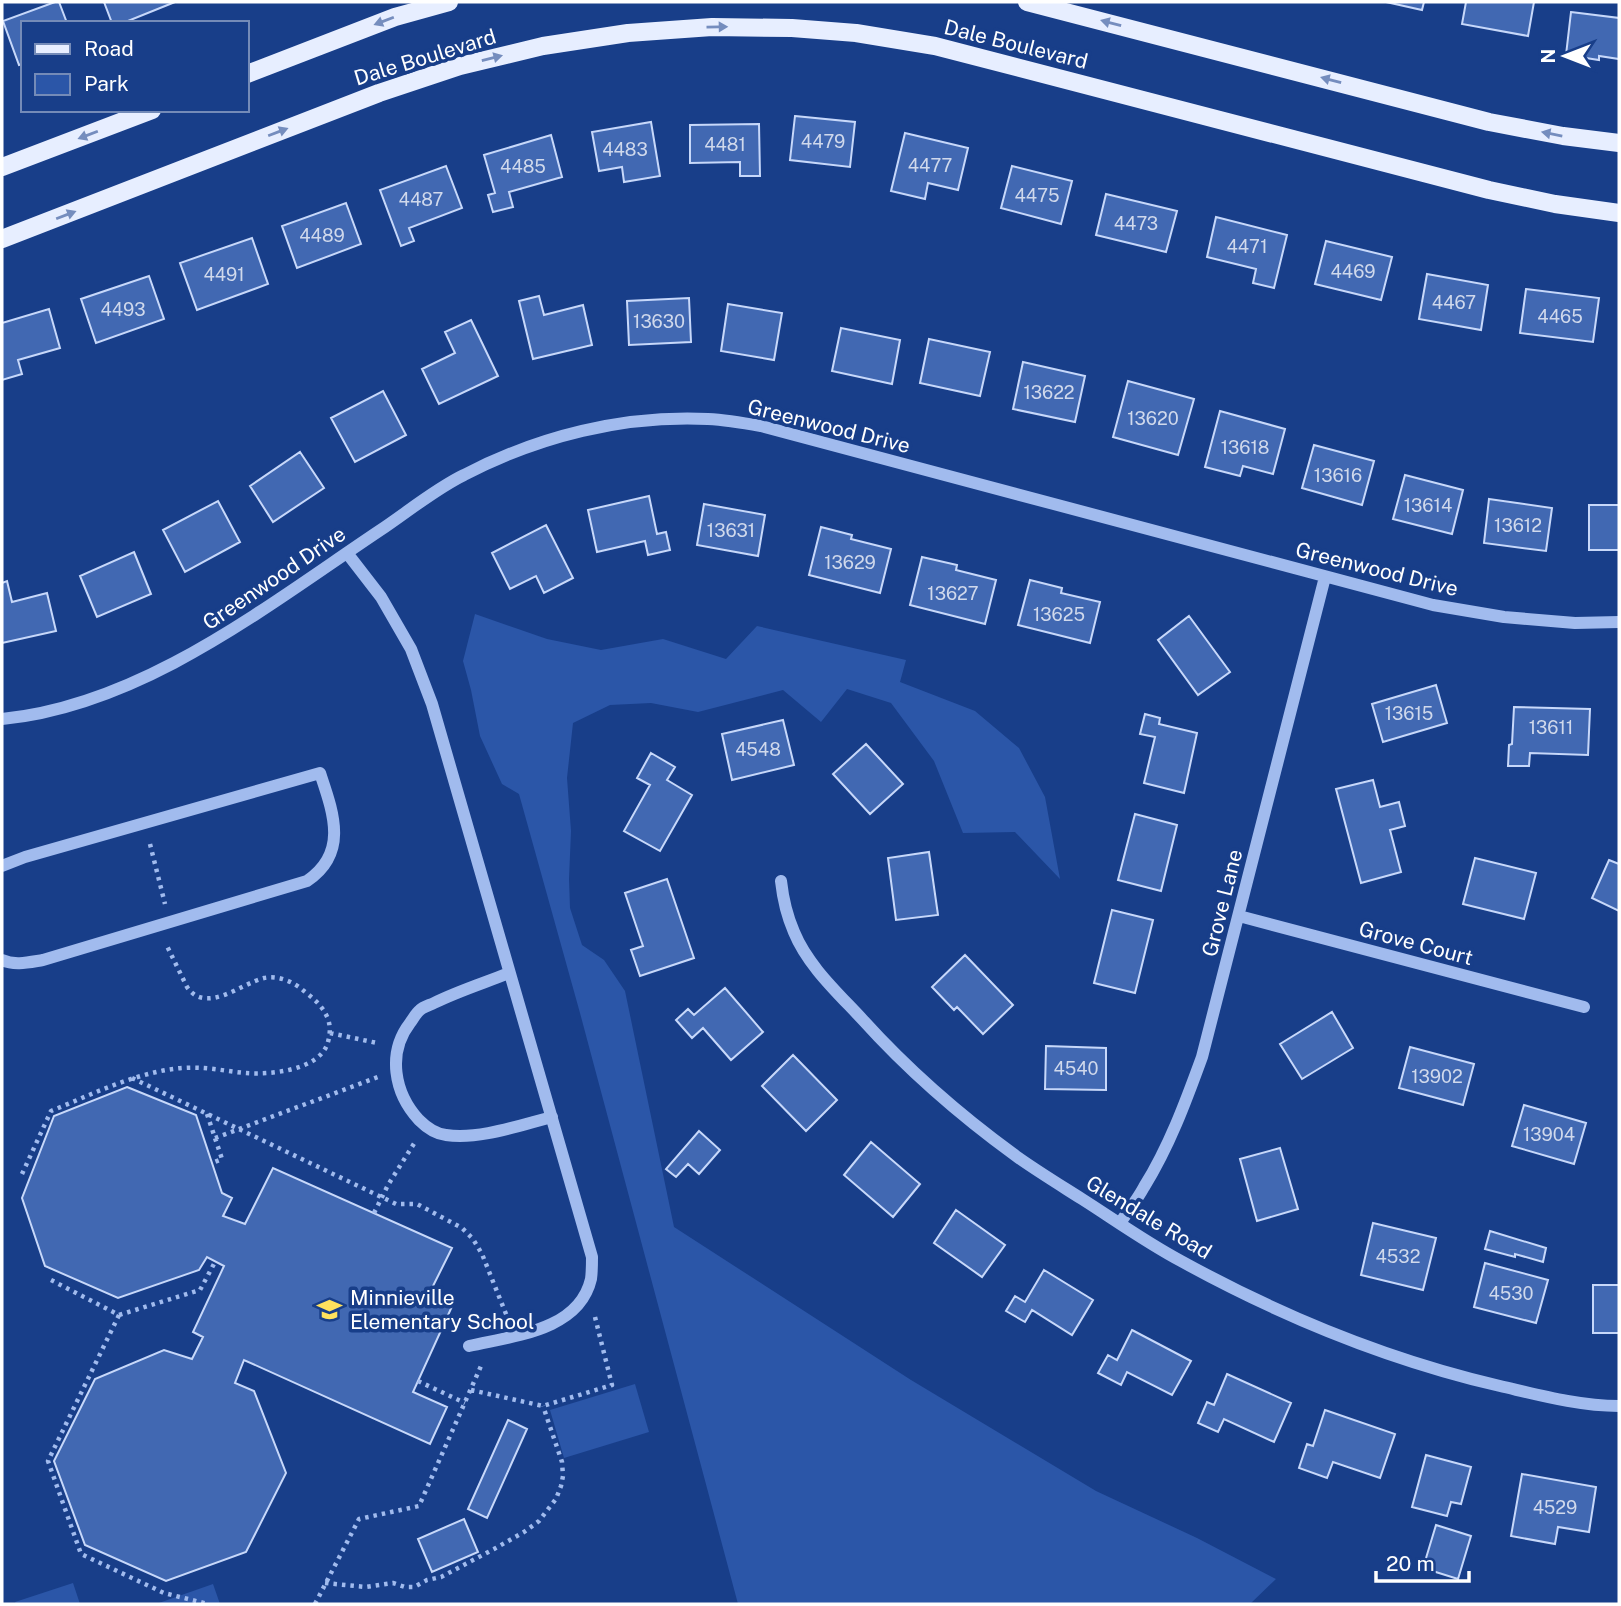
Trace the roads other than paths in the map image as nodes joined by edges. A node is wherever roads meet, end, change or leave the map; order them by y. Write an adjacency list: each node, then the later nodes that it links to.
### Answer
1 (449, 2): 3 (main road, Dale Boulevard, one-way to 3)
2 (1027, 2): 5 (main road, Dale Boulevard, one-way to 2)
3 (248, 74)
4 (147, 112): 6 (main road, one-way to 6)
5 (1619, 143)
6 (2, 167)
7 (1619, 213): 8 (main road, Dale Boulevard, one-way to 7)
8 (2, 239)
9 (347, 552): 10 (street, Greenwood Drive); 12 (street, Greenwood Drive); 17 (street)
10 (1325, 577): 11 (street, Greenwood Drive); 15 (street, Grove Lane)
11 (1619, 622)
12 (2, 719)
13 (2, 866): 16 (street)
14 (780, 881): 20 (street, Glendale Road)
15 (1239, 916): 18 (street, Grove Court); 20 (street, Grove Lane)
16 (2, 960)
17 (509, 973): 19 (street); 19 (street)
18 (1584, 1007)
19 (552, 1117): 21 (street)
20 (1120, 1223): 22 (street, Glendale Road)
21 (469, 1346)
22 (1619, 1406)

